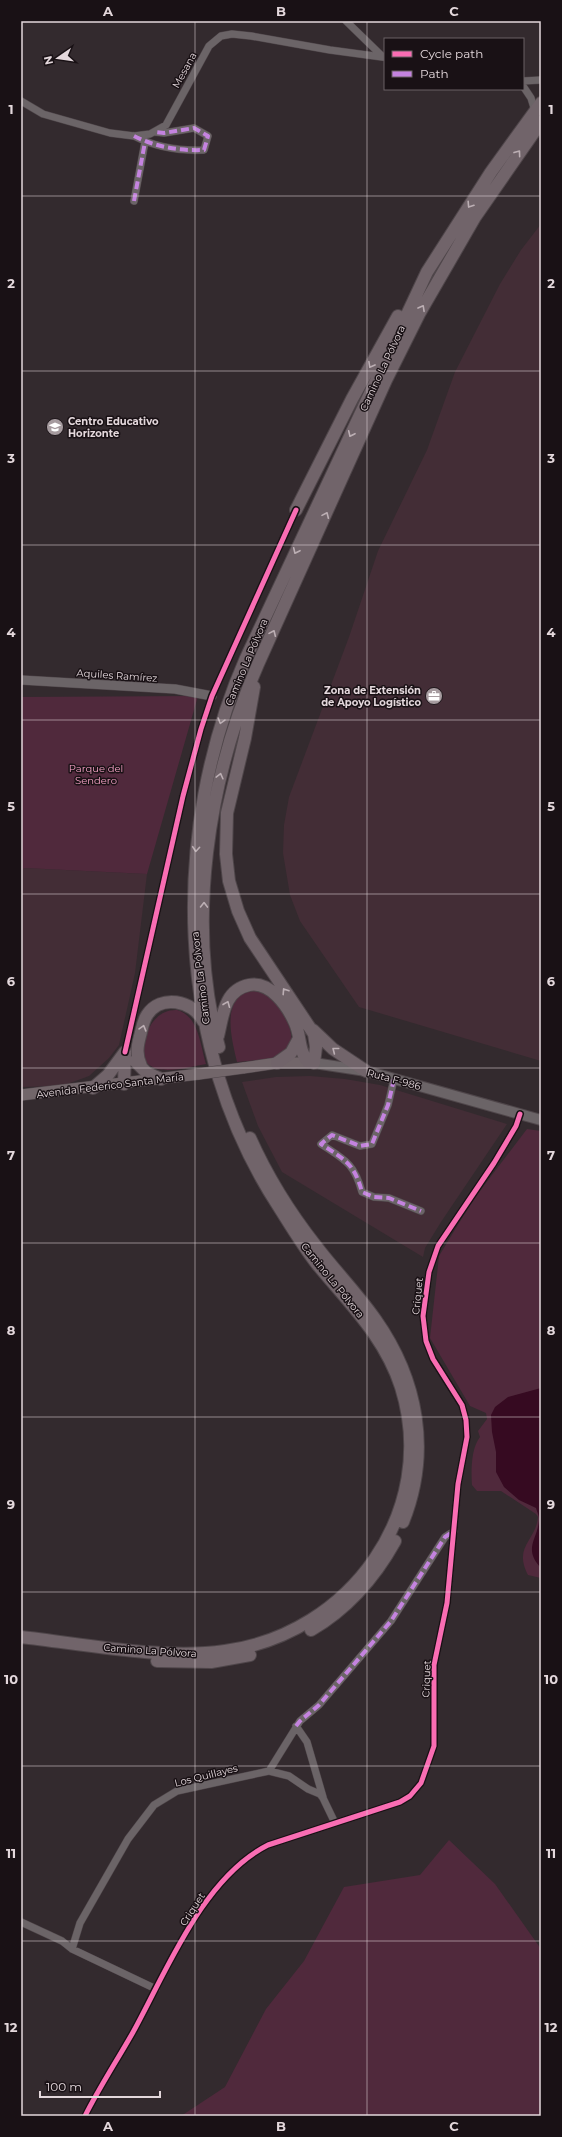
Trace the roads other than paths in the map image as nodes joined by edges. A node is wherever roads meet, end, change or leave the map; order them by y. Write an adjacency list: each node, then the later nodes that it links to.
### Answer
1 (346, 21): 2 (street)
2 (383, 57): 9 (street, Mesana)
3 (541, 80): 4 (street)
4 (524, 82)
5 (524, 88): 7 (street)
6 (21, 101): 10 (street)
7 (538, 107): 13 (highway, Camino La Pólvora, one-way to 13)
8 (541, 122): 15 (highway, Camino La Pólvora, one-way to 8)
9 (156, 132): 10 (street); 11 (street)
10 (134, 136): 11 (street)
11 (145, 142): 12 (street)
12 (134, 202)
13 (427, 272): 14 (highway, one-way to 14); 19 (highway, Camino La Pólvora, one-way to 19)
14 (296, 510): 17 (street)
15 (258, 664): 18 (highway, one-way to 15); 21 (highway, Camino La Pólvora, one-way to 15)
16 (21, 680): 17 (street, Aquiles Ramírez)
17 (212, 696): 23 (street)
18 (307, 1024): 25 (highway); 28 (highway, one-way to 18)
19 (206, 1029): 22 (highway, one-way to 19); 38 (highway, Camino La Pólvora)
20 (298, 1040): 21 (highway, one-way to 20); 24 (highway); 25 (highway)
21 (217, 1041): 39 (highway, Camino La Pólvora)
22 (138, 1046): 23 (highway); 26 (highway)
23 (126, 1058): 26 (highway); 31 (highway); 32 (highway)
24 (277, 1063): 25 (main road, Ruta F-986); 27 (main road, Ruta F-986)
25 (311, 1063): 28 (main road, Ruta F-986)
26 (141, 1066): 29 (highway)
27 (243, 1068): 29 (main road, Avenida Federico Santa María, bridge)
28 (366, 1071): 30 (main road, Ruta F-986)
29 (160, 1079): 31 (main road, Avenida Federico Santa María)
30 (394, 1079): 34 (main road, Ruta F-986); 36 (street)
31 (124, 1084): 32 (main road, Avenida Federico Santa María)
32 (93, 1088): 33 (main road, Avenida Federico Santa María)
33 (21, 1095)
34 (520, 1114): 35 (main road, Ruta F-986); 37 (street, Criquet)
35 (541, 1120)
36 (421, 1211)
37 (454, 1531): 40 (street); 43 (street, Criquet)
38 (21, 1637)
39 (21, 1646)
40 (296, 1726): 41 (street); 42 (street)
41 (269, 1771): 42 (street, Los Quillayes); 45 (street, Los Quillayes)
42 (323, 1798): 43 (street)
43 (335, 1824): 46 (street, Criquet)
44 (21, 1922): 45 (street)
45 (72, 1949): 46 (street)
46 (156, 1989): 47 (street, Criquet)
47 (85, 2116)

